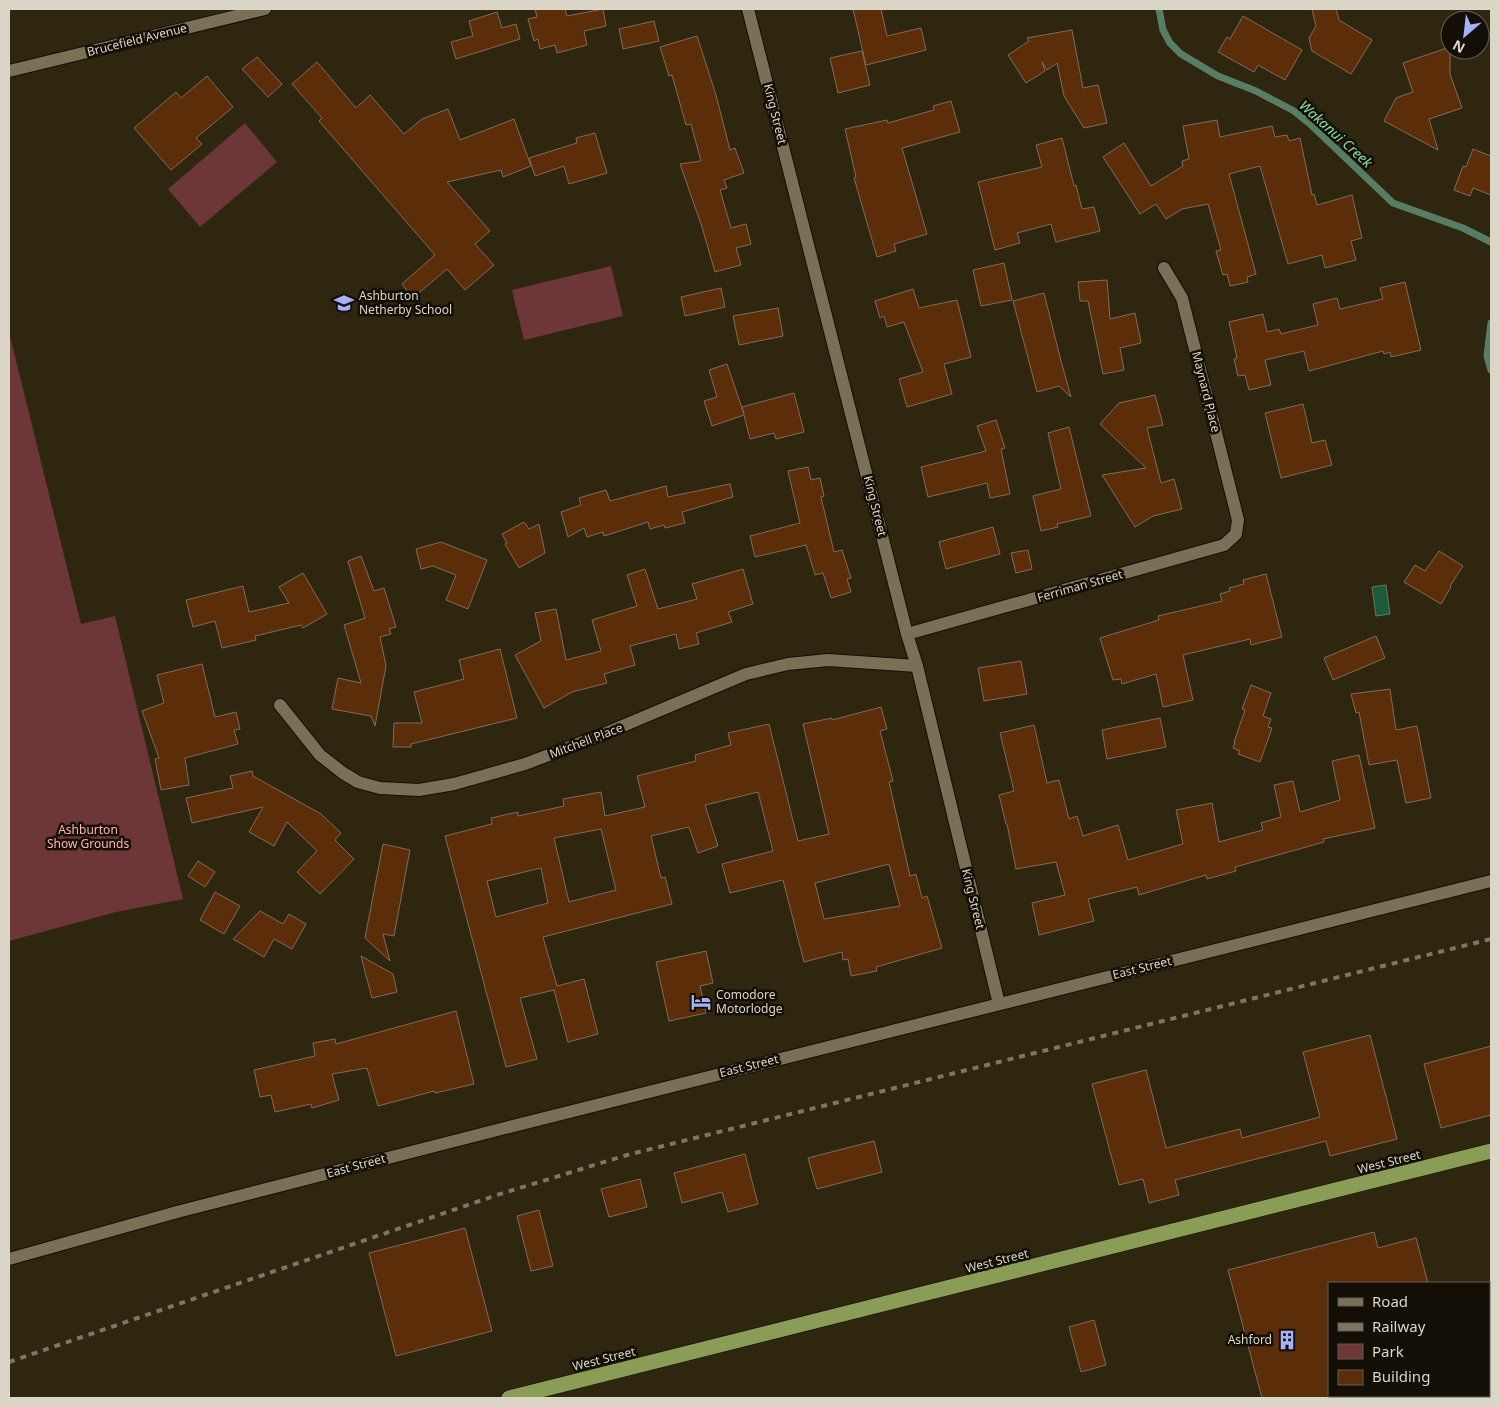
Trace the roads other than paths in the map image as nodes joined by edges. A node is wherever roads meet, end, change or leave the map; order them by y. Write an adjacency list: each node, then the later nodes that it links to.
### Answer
1 (265, 9): 3 (street, Brucefield Avenue)
2 (748, 9): 6 (street, King Street)
3 (9, 71)
4 (1164, 268): 5 (street, Maynard Place)
5 (1238, 520): 6 (street, Ferriman Street)
6 (907, 634): 7 (street, King Street)
7 (917, 666): 8 (street, Mitchell Place); 10 (street, King Street)
8 (280, 705)
9 (1491, 881): 10 (street, East Street)
10 (999, 1004): 12 (street, East Street)
11 (1491, 1151): 13 (highway, West Street)
12 (9, 1259)
13 (509, 1398)

